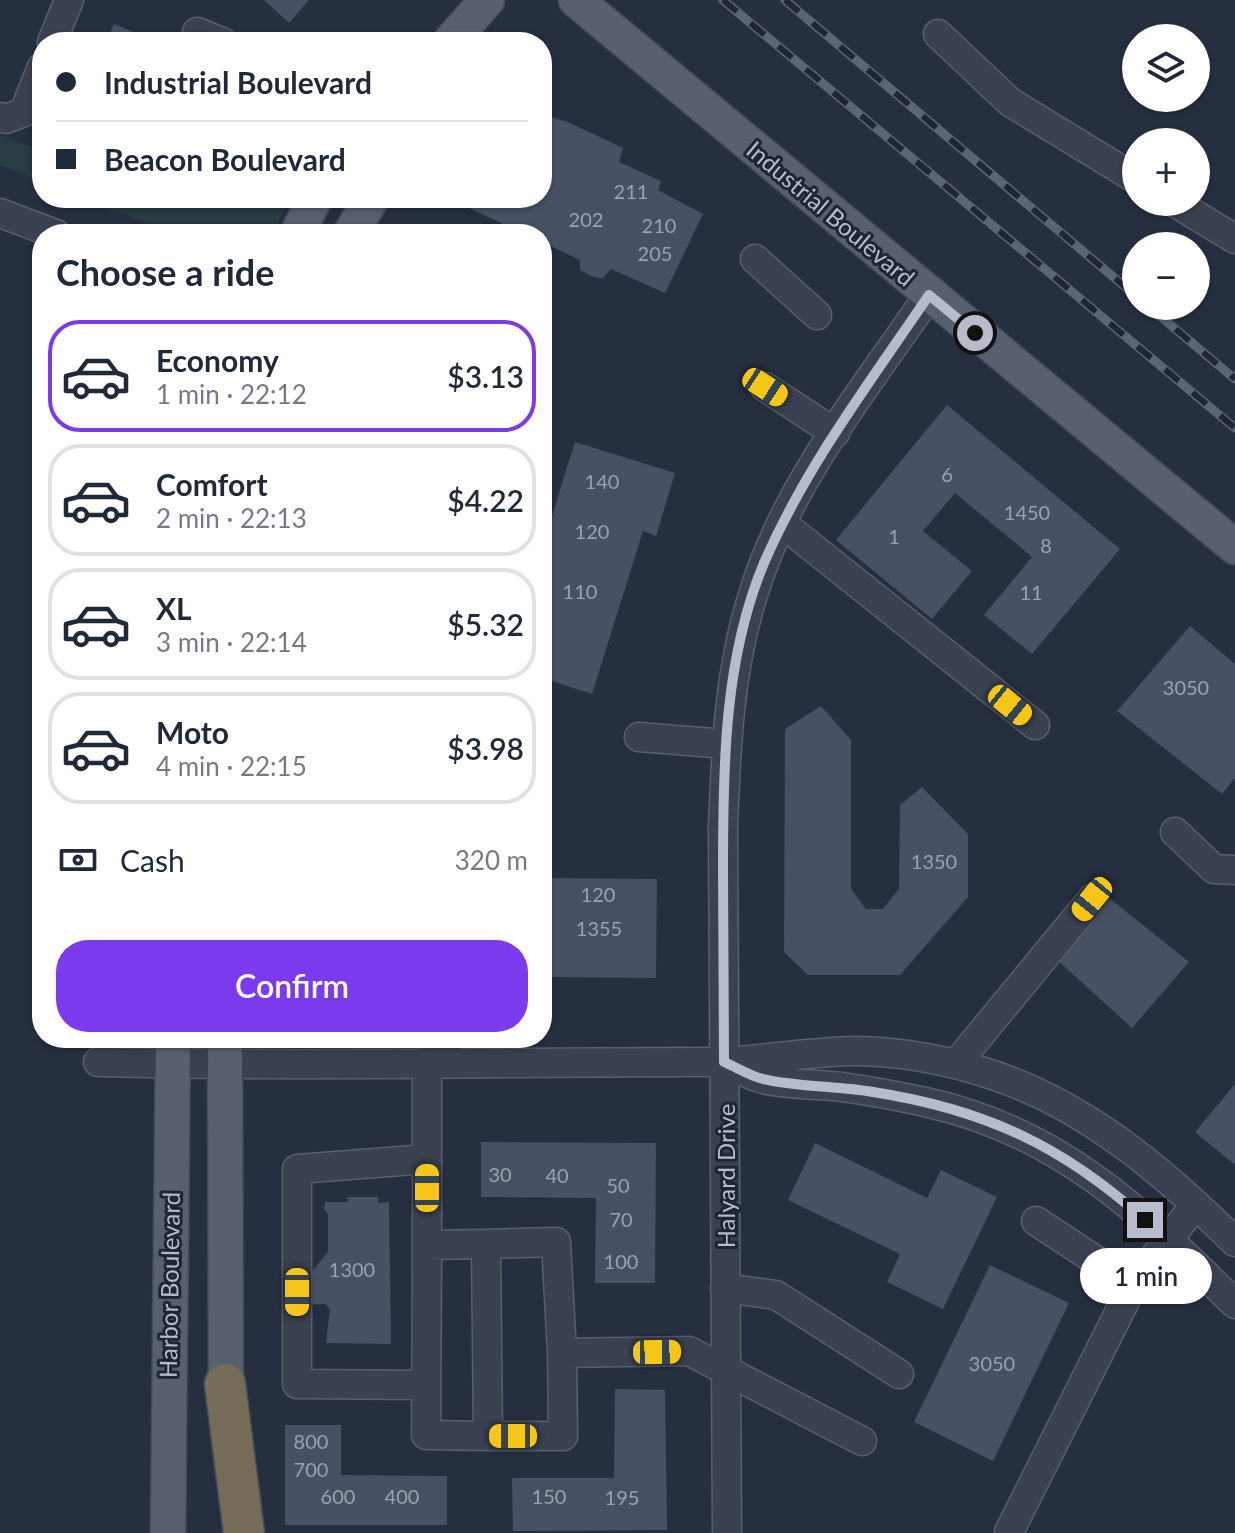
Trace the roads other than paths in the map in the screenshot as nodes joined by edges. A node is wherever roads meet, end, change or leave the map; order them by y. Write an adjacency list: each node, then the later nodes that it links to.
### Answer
1 (69, 0): 4 (street)
2 (487, 0): 5 (main road)
3 (576, 0): 15 (main road, Industrial Boulevard)
4 (56, 32)
5 (459, 32)
6 (938, 34): 9 (street)
7 (32, 92): 8 (street)
8 (0, 117)
9 (1122, 170)
10 (0, 213): 12 (street)
11 (1197, 216): 13 (street)
12 (32, 225)
13 (1235, 239)
14 (755, 259): 16 (street)
15 (929, 295): 18 (street, Halyard Drive); 20 (main road, Industrial Boulevard)
16 (817, 315)
17 (765, 387): 18 (street)
18 (835, 433): 19 (street, Halyard Drive)
19 (783, 524): 21 (street); 23 (street, Halyard Drive)
20 (1235, 547)
21 (1035, 725)
22 (639, 737): 23 (street)
23 (726, 744): 31 (street, Halyard Drive)
24 (1175, 832): 25 (street)
25 (1235, 870)
26 (1092, 899): 32 (street)
27 (225, 1050): 28 (street); 29 (street); 46 (main road)
28 (173, 1051): 30 (street); 51 (main road, Harbor Boulevard)
29 (440, 1054): 31 (street); 33 (street)
30 (98, 1062)
31 (724, 1062): 32 (street); 36 (street); 41 (street, Halyard Drive)
32 (956, 1064): 34 (street)
33 (427, 1159): 39 (street); 47 (street)
34 (1195, 1205): 36 (street); 37 (street)
35 (1036, 1221): 40 (street)
36 (1167, 1239): 40 (street); 42 (street)
37 (1235, 1242)
38 (486, 1244): 39 (street); 43 (street); 48 (street)
39 (427, 1245): 47 (street)
40 (1133, 1285): 50 (street)
41 (725, 1288): 44 (street, Halyard Drive); 45 (street)
42 (1235, 1304)
43 (562, 1353): 44 (street); 48 (street)
44 (726, 1372): 49 (street); 54 (street, Halyard Drive)
45 (899, 1374)
46 (225, 1384): 52 (main road); 53 (highway)
47 (426, 1385): 48 (street)
48 (488, 1436)
49 (862, 1441)
50 (1009, 1532)
51 (168, 1533)
52 (227, 1533)
53 (244, 1533)
54 (727, 1533)

